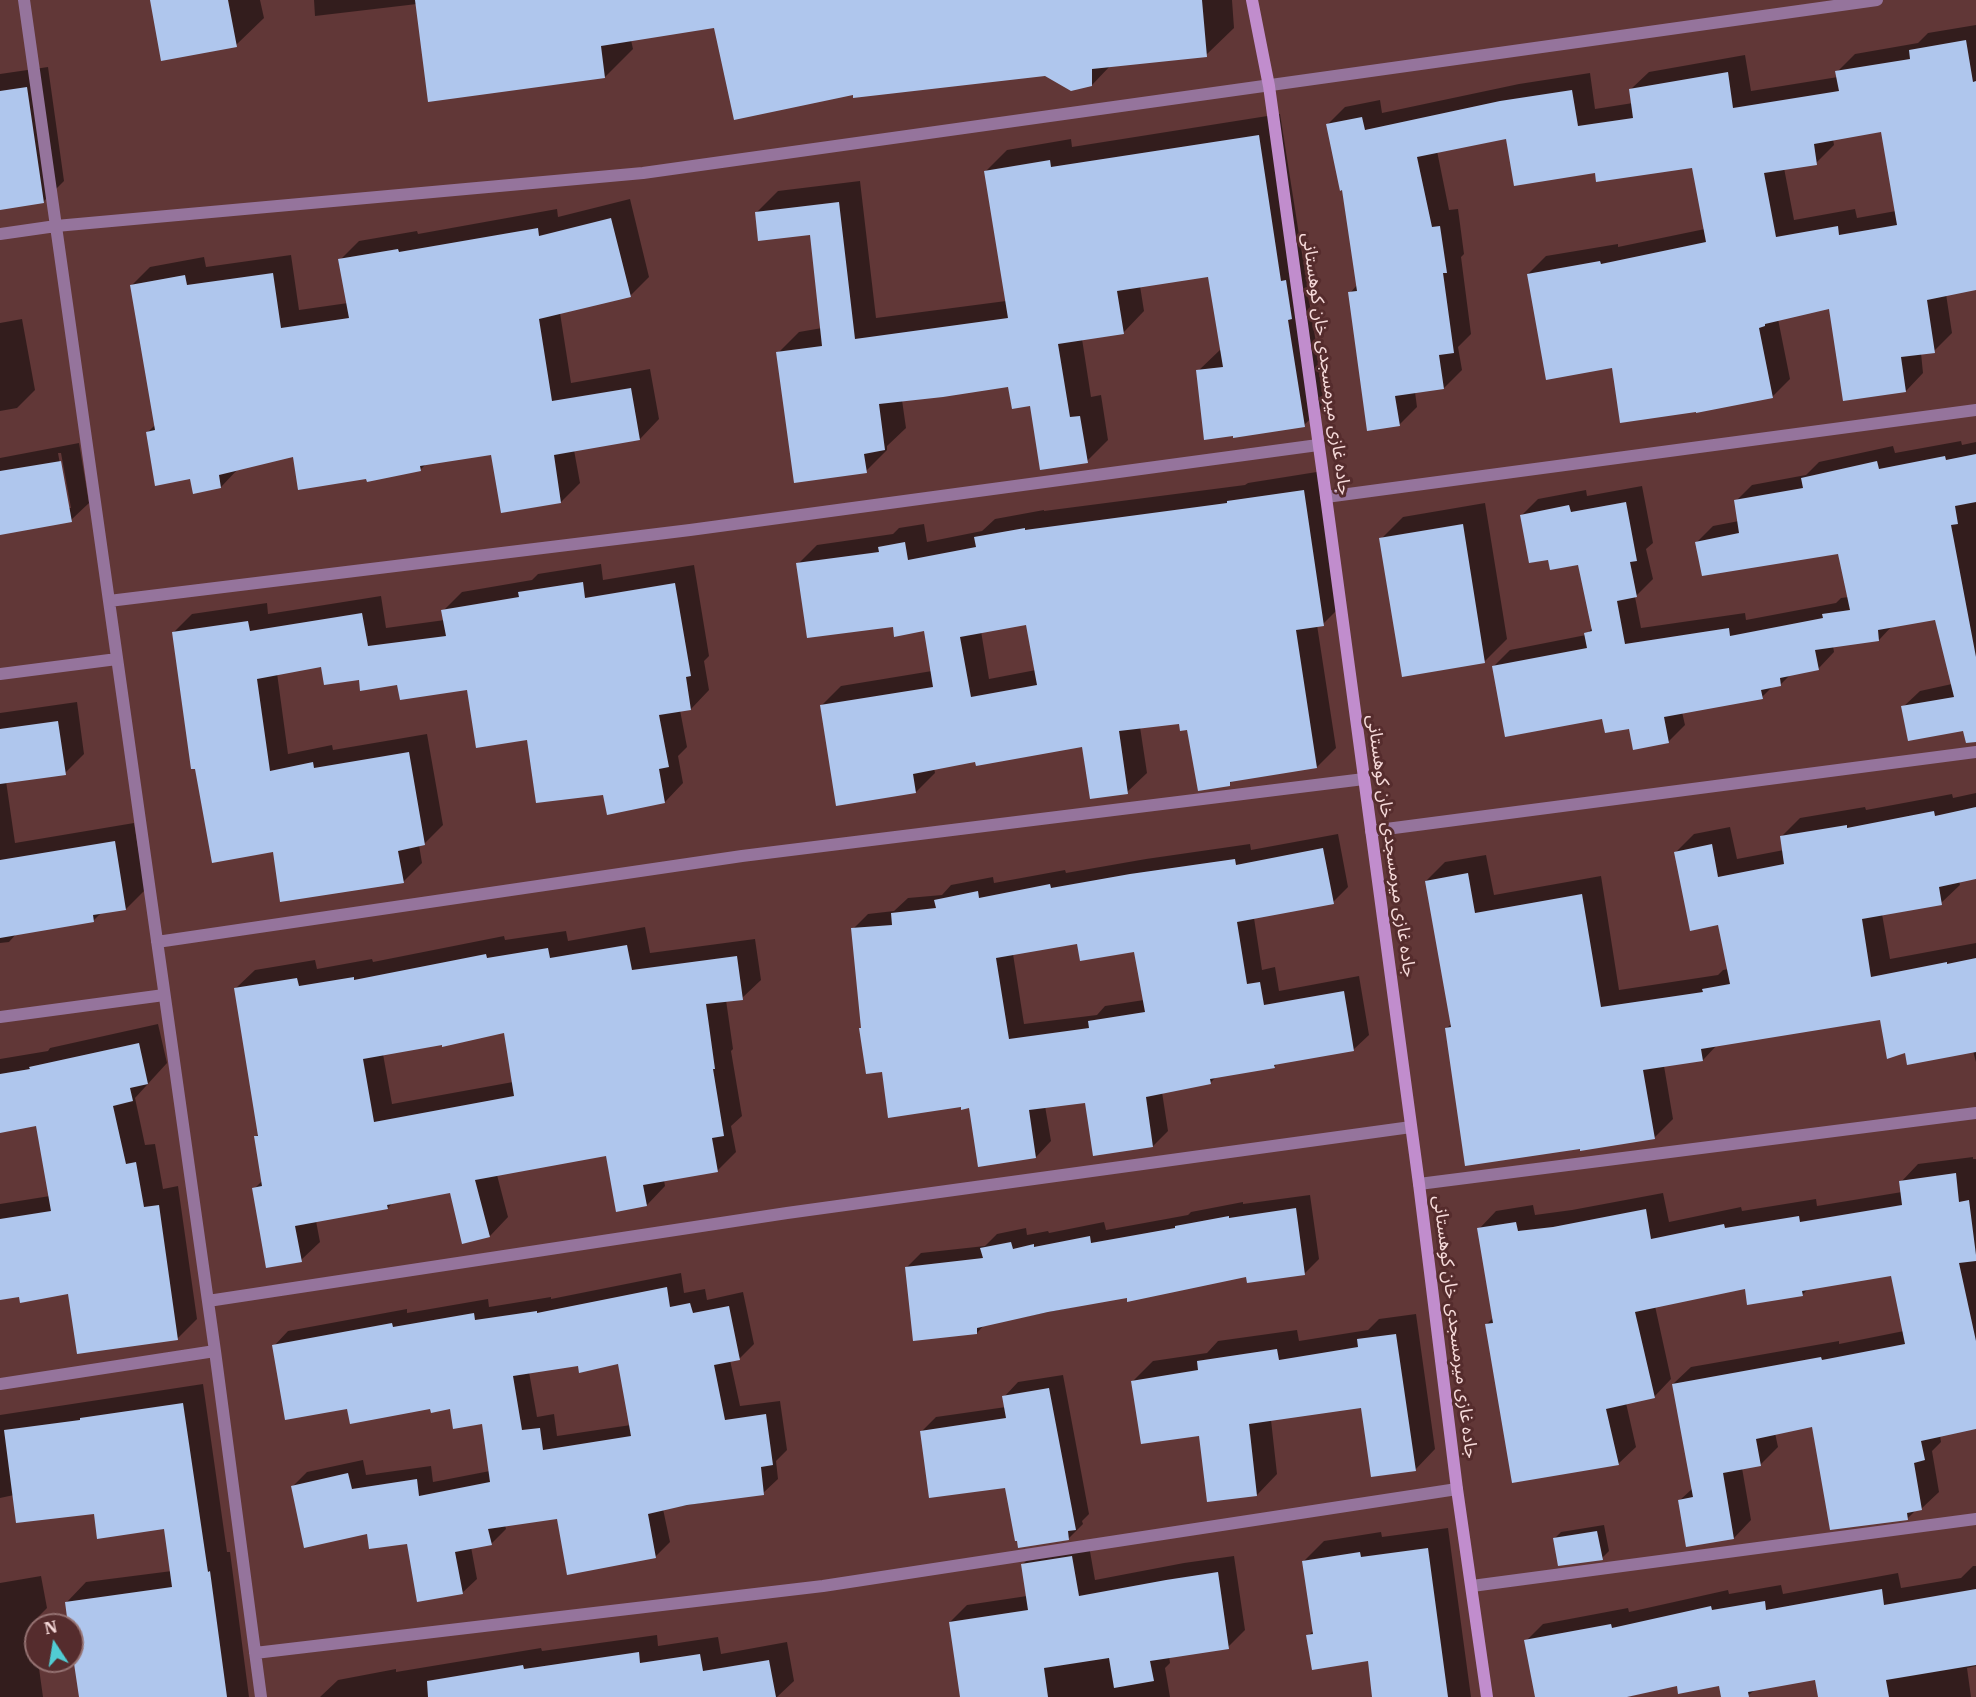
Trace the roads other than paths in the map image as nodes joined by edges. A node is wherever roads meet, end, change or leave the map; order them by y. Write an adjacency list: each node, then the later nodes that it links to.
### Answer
1 (24, 0): 5 (street)
2 (1252, 0): 4 (main road, جاده غازی میرمسجدی خان کوهستانی)
3 (1877, 0): 4 (street)
4 (1269, 86): 5 (street); 8 (main road, جاده غازی میرمسجدی خان کوهستانی)
5 (56, 225): 6 (street); 10 (street)
6 (0, 234)
7 (1976, 410): 9 (street)
8 (1318, 445): 9 (main road, جاده غازی میرمسجدی خان کوهستانی); 10 (street)
9 (1326, 497): 14 (main road, جاده غازی میرمسجدی خان کوهستانی)
10 (109, 601): 11 (street)
11 (117, 659): 12 (street); 16 (street)
12 (0, 674)
13 (1976, 752): 15 (street)
14 (1364, 779): 15 (main road, جاده غازی میرمسجدی خان کوهستانی); 16 (street)
15 (1371, 831): 20 (main road, جاده غازی میرمسجدی خان کوهستانی)
16 (157, 942): 17 (street)
17 (164, 995): 18 (street); 22 (street)
18 (0, 1017)
19 (1976, 1113): 21 (street)
20 (1411, 1127): 21 (main road, جاده غازی میرمسجدی خان کوهستانی); 22 (street)
21 (1419, 1184): 25 (main road, جاده غازی میرمسجدی خان کوهستانی)
22 (207, 1301): 23 (street)
23 (214, 1351): 24 (street); 28 (street)
24 (0, 1384)
25 (1457, 1489): 27 (main road, جاده غازی میرمسجدی خان کوهستانی); 28 (street)
26 (1976, 1519): 27 (street)
27 (1472, 1586): 30 (main road, جاده غازی میرمسجدی خان کوهستانی)
28 (255, 1653): 29 (street)
29 (261, 1697)
30 (1487, 1697)

